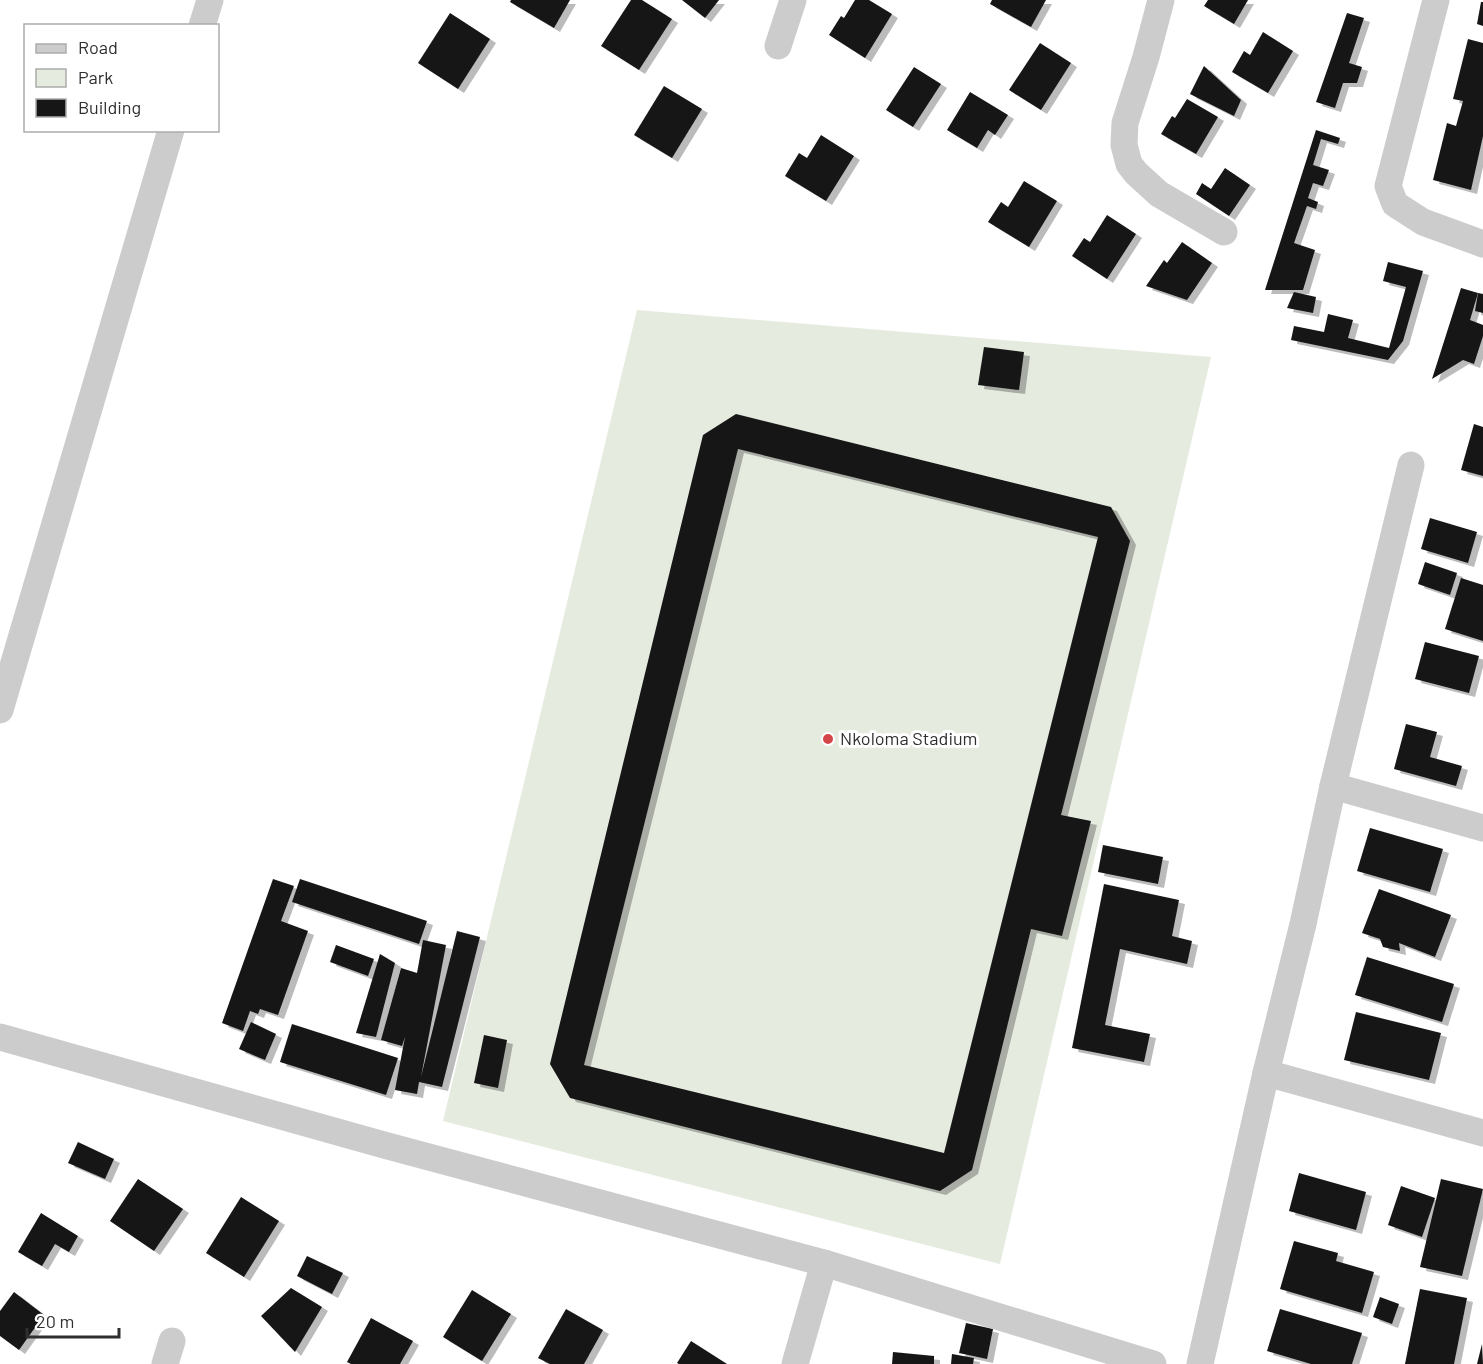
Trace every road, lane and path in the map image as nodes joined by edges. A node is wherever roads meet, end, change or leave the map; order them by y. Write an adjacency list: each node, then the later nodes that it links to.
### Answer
1 (210, 0): 5 (street)
2 (793, 0): 6 (street)
3 (1161, 0): 8 (street)
4 (1436, 0): 9 (street)
5 (203, 24)
6 (778, 46)
7 (170, 132): 11 (street)
8 (1224, 232)
9 (1483, 244)
10 (1411, 465): 12 (street)
11 (0, 710)
12 (1333, 786): 13 (street); 15 (street)
13 (1483, 828)
14 (0, 1037): 17 (street)
15 (1266, 1073): 16 (street); 20 (street)
16 (1483, 1133)
17 (824, 1263): 18 (street); 19 (street)
18 (1145, 1363)
19 (795, 1364)
20 (1200, 1364)

